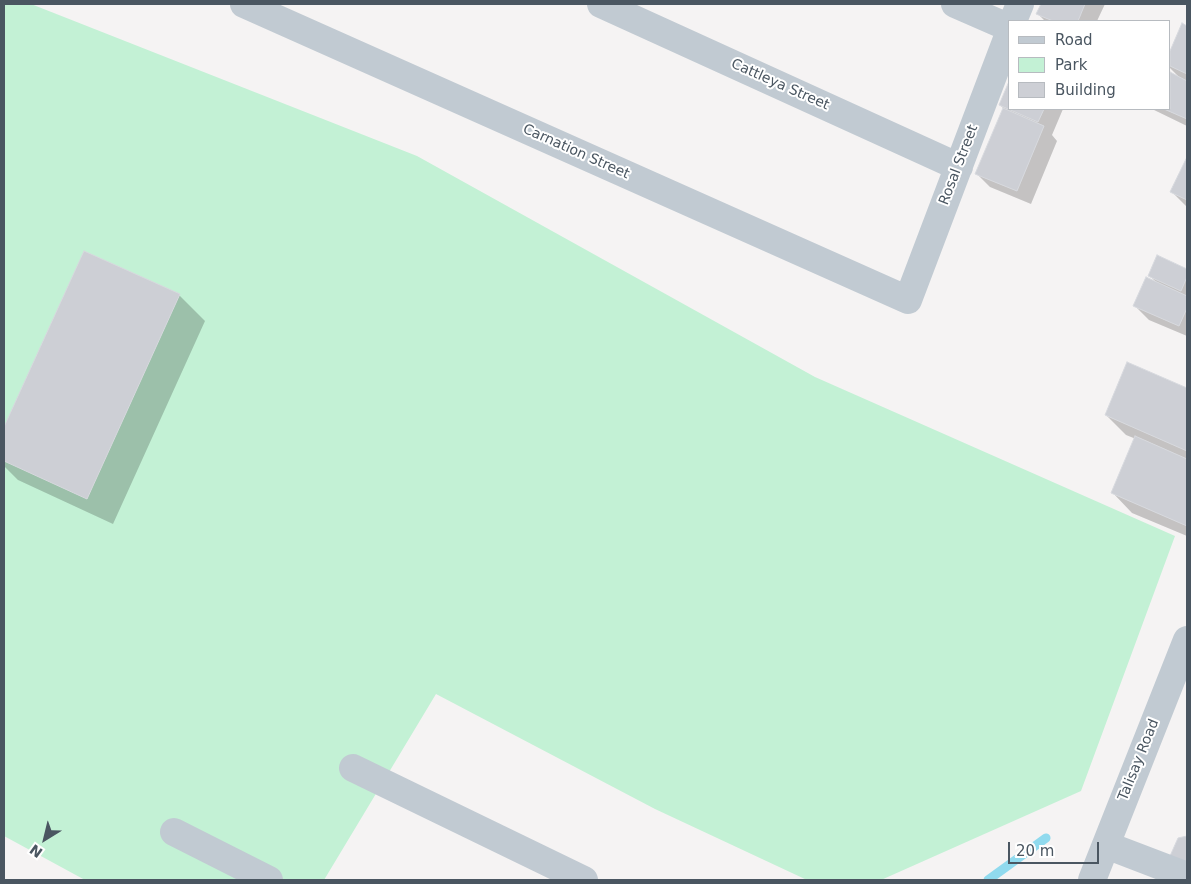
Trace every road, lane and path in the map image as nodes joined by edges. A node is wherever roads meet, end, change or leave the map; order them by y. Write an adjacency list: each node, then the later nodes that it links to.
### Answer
1 (244, 4): 9 (street, Carnation Street)
2 (601, 4): 8 (street, Cattleya Street)
3 (955, 4): 6 (street)
4 (1020, 4): 5 (street)
5 (1013, 20)
6 (1008, 28)
7 (1008, 34): 8 (street, Rosal Street)
8 (959, 167): 9 (street, Rosal Street)
9 (908, 300)
10 (1187, 640): 13 (street, Talisay Road)
11 (353, 768): 14 (street)
12 (174, 832): 16 (street)
13 (1106, 845): 15 (street); 18 (street, Talisay Road)
14 (540, 871): 17 (street)
15 (1187, 876)
16 (268, 880)
17 (584, 880)
18 (1092, 880)

